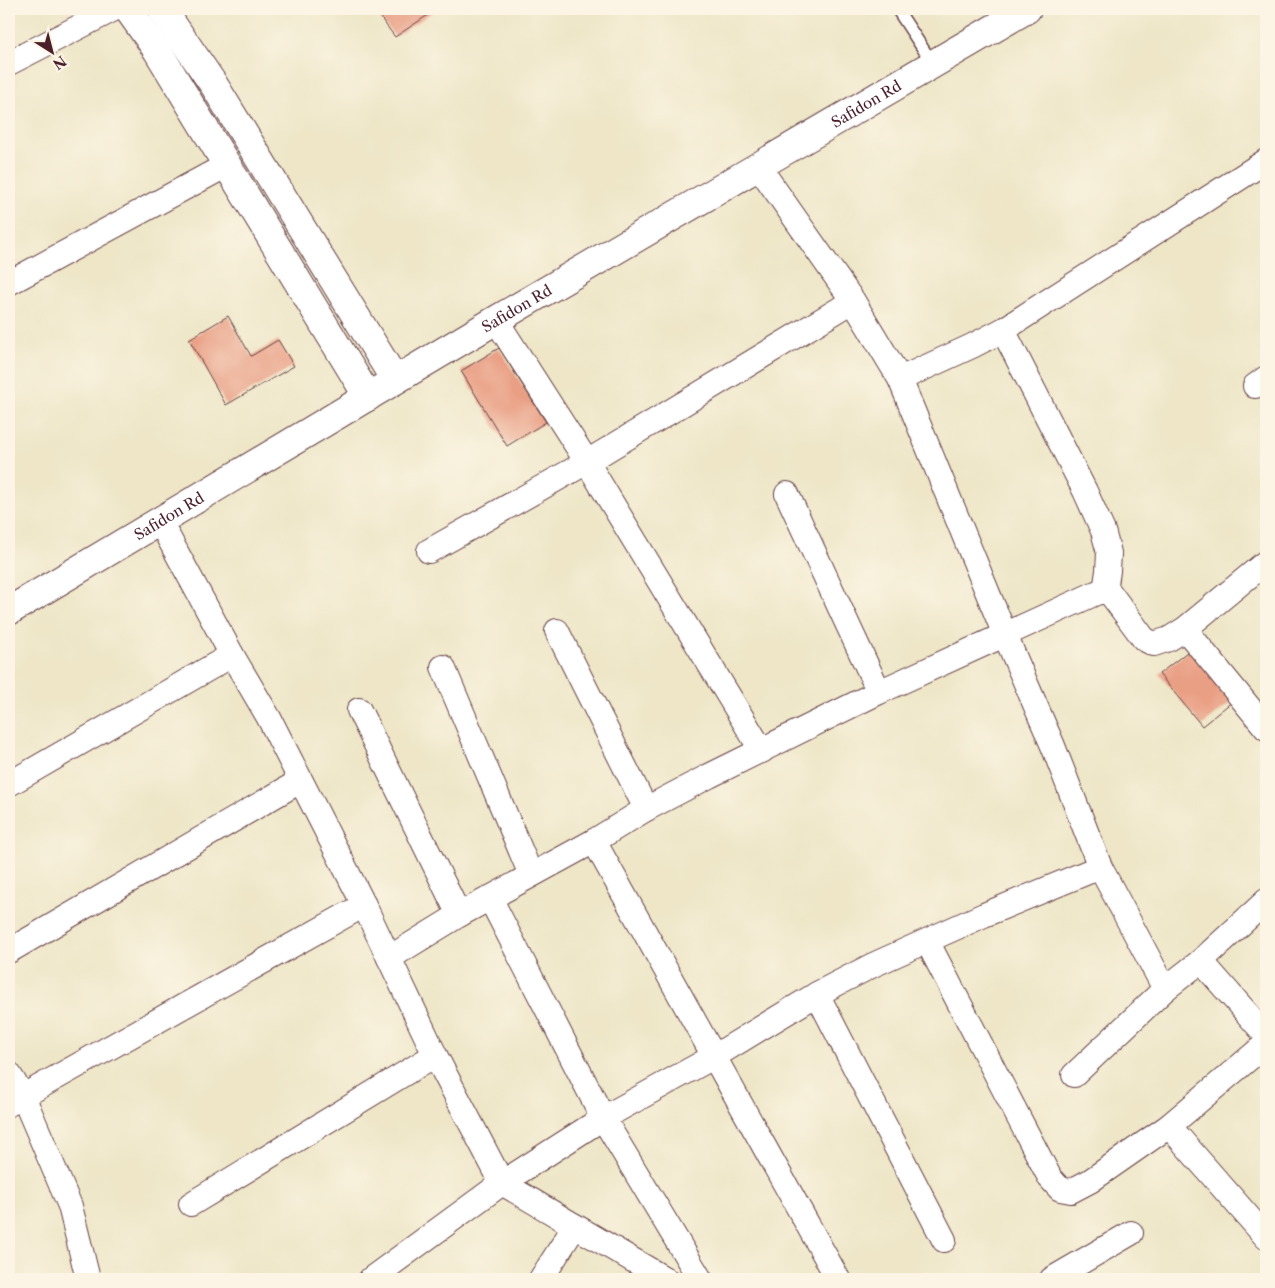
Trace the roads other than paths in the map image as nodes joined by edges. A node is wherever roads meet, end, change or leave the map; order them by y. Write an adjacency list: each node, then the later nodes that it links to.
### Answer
1 (114, 9): 6 (street)
2 (128, 9): 9 (main road)
3 (162, 9): 16 (main road)
4 (897, 9): 7 (lane)
5 (1027, 9): 7 (main road, Safidon Rd)
6 (9, 63)
7 (933, 64): 10 (main road, Safidon Rd)
8 (1266, 161): 14 (street)
9 (227, 165): 11 (street); 17 (main road)
10 (759, 167): 12 (street); 13 (main road, Safidon Rd)
11 (9, 283)
12 (853, 301): 15 (street); 18 (street)
13 (496, 320): 16 (main road, Safidon Rd); 18 (street)
14 (1003, 330): 15 (street); 23 (street)
15 (900, 379): 27 (street)
16 (395, 380): 17 (main road, Safidon Rd)
17 (368, 397): 20 (main road, Safidon Rd)
18 (587, 462): 21 (street); 33 (street)
19 (787, 494): 30 (street)
20 (159, 520): 24 (main road, Safidon Rd); 28 (street)
21 (429, 551)
22 (1266, 562): 25 (street)
23 (1105, 591): 25 (street); 27 (street)
24 (9, 611)
25 (1185, 629): 32 (street)
26 (557, 631): 36 (street)
27 (1005, 635): 30 (street); 38 (street)
28 (232, 655): 34 (street); 35 (street)
29 (443, 667): 39 (street)
30 (879, 692): 33 (street)
31 (360, 710): 43 (street)
32 (1266, 728)
33 (762, 751): 36 (street)
34 (300, 781): 42 (street); 45 (street)
35 (9, 784)
36 (646, 809): 37 (street)
37 (594, 841): 39 (street); 53 (street)
38 (1100, 867): 44 (street); 48 (street)
39 (531, 874): 40 (street)
40 (490, 898): 43 (street); 57 (street)
41 (1266, 901): 47 (street)
42 (364, 905): 46 (street); 56 (street)
43 (459, 915): 46 (street)
44 (928, 941): 49 (street); 58 (street)
45 (9, 951)
46 (389, 958): 52 (street)
47 (1201, 961): 48 (street); 50 (street)
48 (1165, 989): 55 (street)
49 (817, 994): 53 (street); 64 (street)
50 (1266, 1035)
51 (1266, 1044): 58 (street)
52 (435, 1055): 59 (street); 60 (street)
53 (715, 1056): 57 (street); 70 (street)
54 (9, 1074): 56 (street)
55 (1074, 1075)
56 (16, 1100): 65 (street)
57 (603, 1118): 59 (street); 69 (street)
58 (1169, 1126): 63 (street)
59 (502, 1183): 61 (street); 66 (street)
60 (191, 1204)
61 (575, 1226): 67 (street); 68 (street)
62 (1131, 1233): 71 (street)
63 (1266, 1237)
64 (944, 1240)
65 (88, 1279)
66 (371, 1279)
67 (542, 1279)
68 (665, 1279)
69 (700, 1279)
70 (838, 1279)
71 (1052, 1279)

